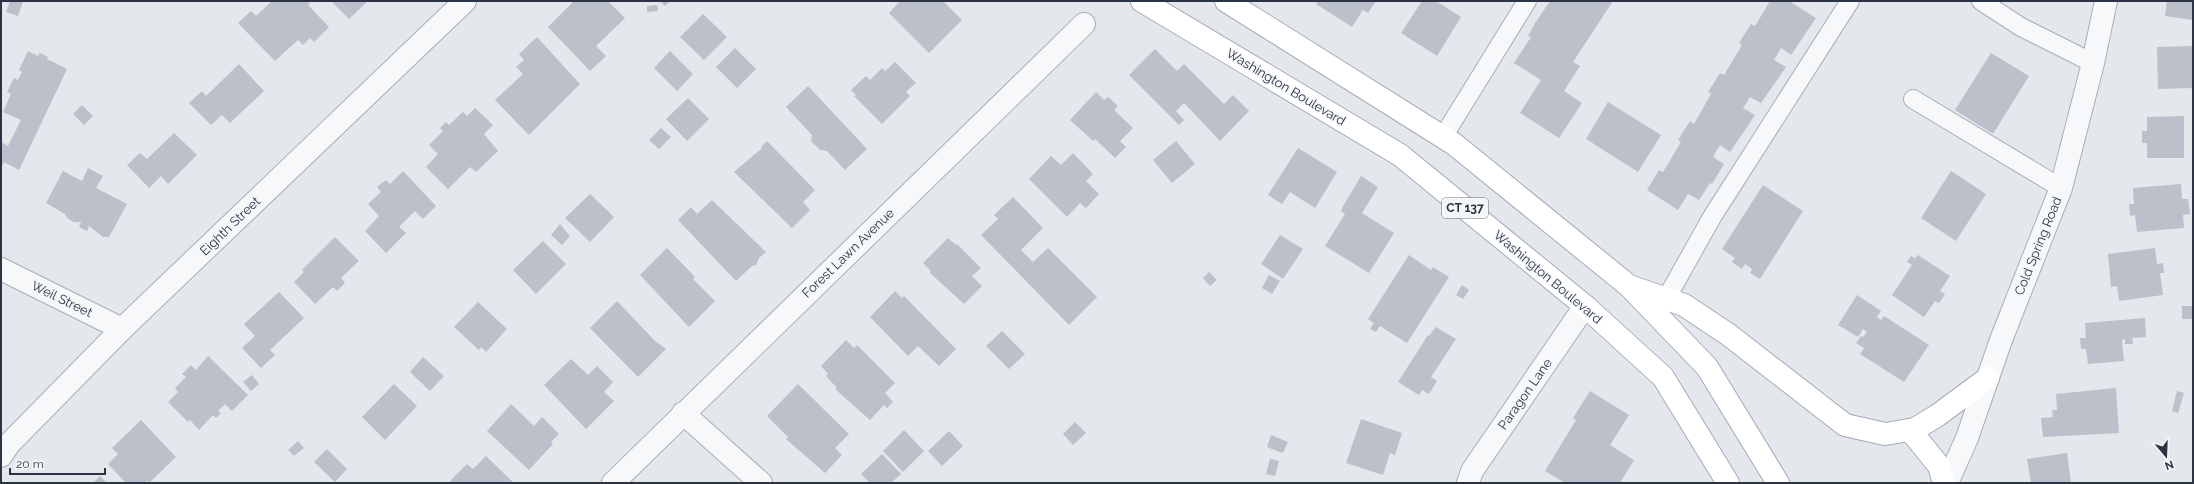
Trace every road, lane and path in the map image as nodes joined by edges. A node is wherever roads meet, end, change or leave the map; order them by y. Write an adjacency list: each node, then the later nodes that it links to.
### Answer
1 (465, 1): 17 (street, Eighth Street)
2 (1142, 1): 16 (main road, Washington Boulevard / CT 137)
3 (1226, 1): 11 (main road)
4 (1527, 1): 11 (lane)
5 (1850, 1): 15 (lane)
6 (1980, 1): 9 (lane)
7 (2106, 1): 9 (street, Cold Spring Road)
8 (1084, 24): 19 (street, Forest Lawn Avenue)
9 (2093, 63): 12 (street, Cold Spring Road)
10 (1913, 99): 12 (lane)
11 (1443, 137): 14 (main road)
12 (2061, 188): 18 (street, Cold Spring Road)
13 (1, 269): 17 (street, Weil Street)
14 (1629, 286): 15 (main road); 26 (main road)
15 (1666, 299): 20 (main road)
16 (1585, 306): 24 (street, Paragon Lane); 25 (main road, Washington Boulevard / CT 137)
17 (122, 329): 21 (street, Eighth Street)
18 (1988, 378): 20 (main road); 27 (street, Cold Spring Road)
19 (683, 413): 22 (street, Forest Lawn Avenue); 23 (street)
20 (1910, 430): 27 (main road)
21 (1, 456)
22 (613, 483)
23 (760, 483)
24 (1468, 483)
25 (1728, 483)
26 (1778, 483)
27 (1946, 483)

